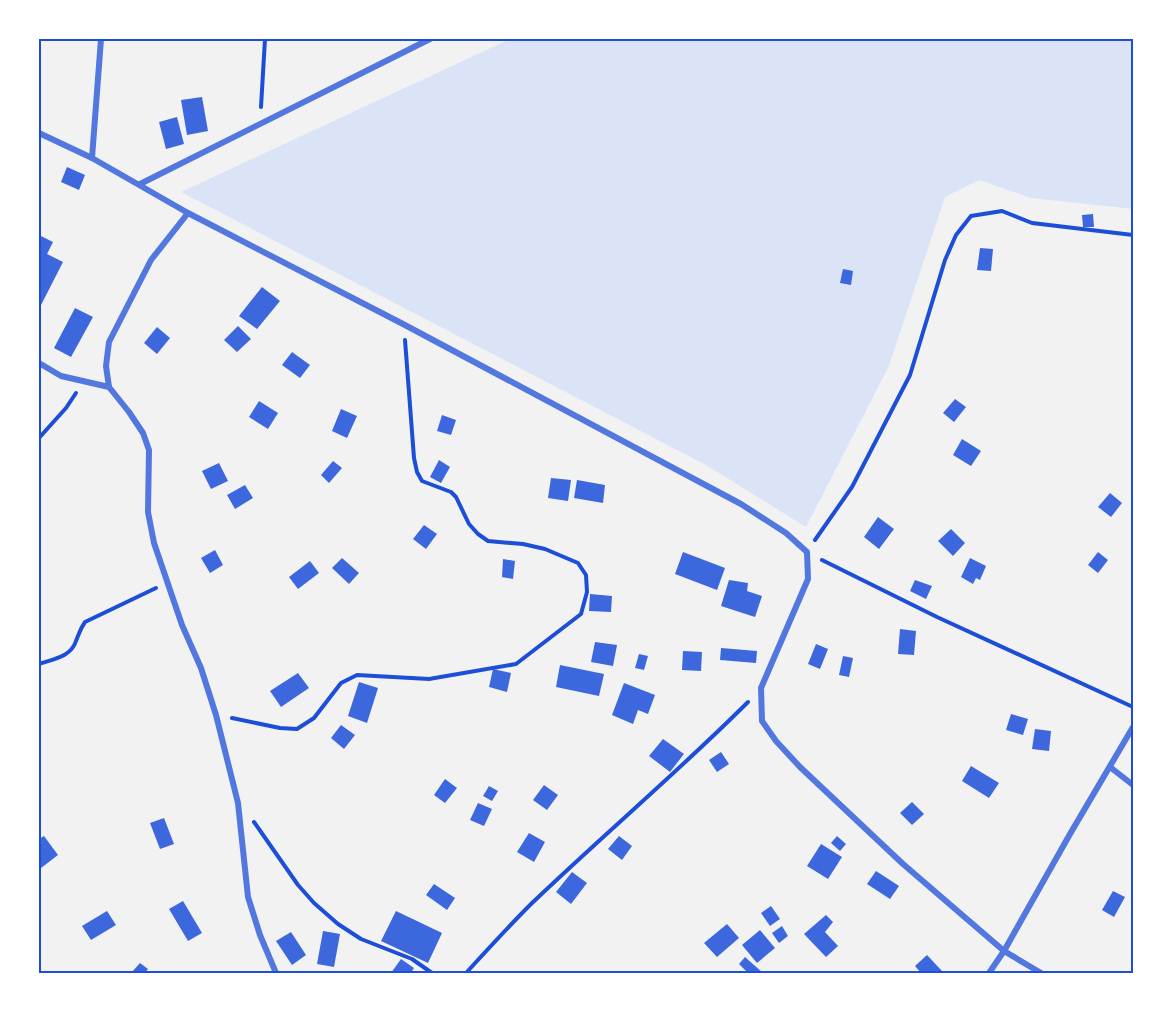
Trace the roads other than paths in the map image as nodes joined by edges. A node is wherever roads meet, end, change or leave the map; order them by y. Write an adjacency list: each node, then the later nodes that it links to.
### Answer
1 (101, 39): 4 (street)
2 (430, 39): 5 (street)
3 (39, 132): 4 (street)
4 (92, 158): 5 (street)
5 (140, 184): 6 (street)
6 (188, 213): 8 (street); 12 (street)
7 (39, 363): 8 (street)
8 (109, 387): 13 (street)
9 (1133, 727): 10 (street)
10 (1110, 767): 11 (street); 12 (street)
11 (1133, 785)
12 (1004, 951): 14 (street); 15 (street)
13 (276, 973)
14 (989, 973)
15 (1041, 973)

